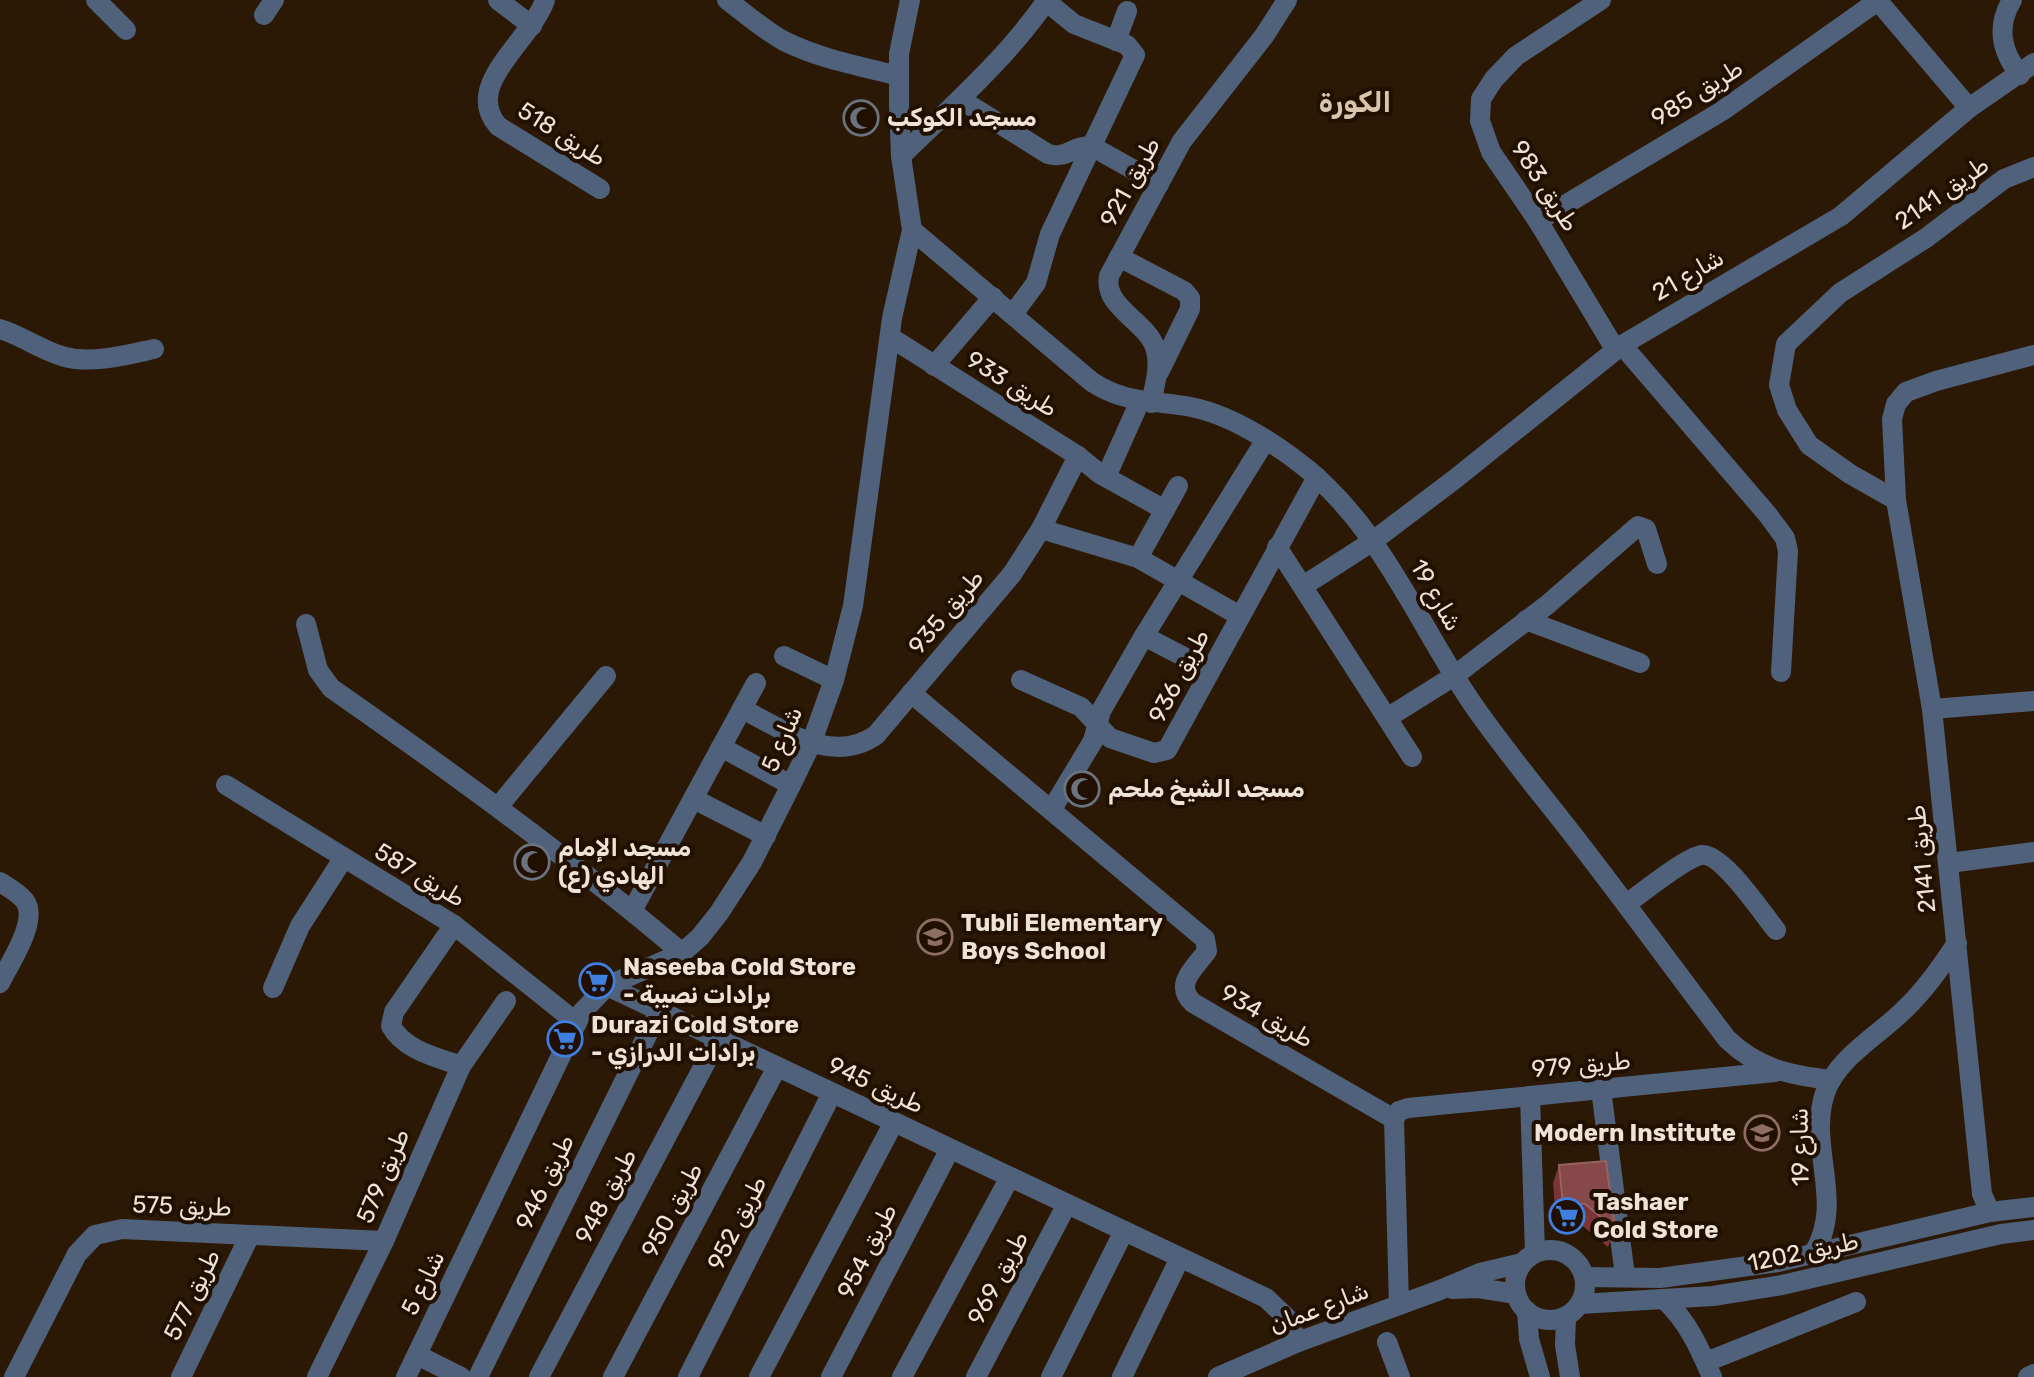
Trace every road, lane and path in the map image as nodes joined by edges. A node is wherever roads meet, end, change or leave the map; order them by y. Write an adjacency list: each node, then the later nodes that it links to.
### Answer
1 (96, 0): 13 (street)
2 (498, 0): 12 (street)
3 (545, 0): 12 (street, طريق 518)
4 (727, 0): 16 (street)
5 (910, 0): 16 (street, شارع 5)
6 (1287, 0): 22 (street, طريق 921)
7 (1601, 0): 24 (street, طريق 983)
8 (1878, 0): 18 (street, طريق 985); 24 (street, طريق 985)
9 (2012, 0): 15 (street)
10 (1046, 1): 14 (street); 17 (street)
11 (1127, 11): 14 (street)
12 (532, 26): 23 (street, طريق 518)
13 (126, 30)
14 (1116, 41): 19 (street)
15 (2027, 69): 18 (street, شارع 21)
16 (899, 76): 20 (street, شارع 5)
17 (960, 99): 19 (street); 20 (street)
18 (1969, 108): 31 (street, شارع 21)
19 (1093, 147): 22 (street); 28 (street)
20 (901, 156): 25 (street, شارع 5)
21 (2034, 167): 42 (street, طريق 2141)
22 (1159, 184): 26 (street, طريق 921)
23 (600, 189)
24 (1538, 221): 31 (street, طريق 983)
25 (912, 230): 27 (street, شارع 19); 30 (street, شارع 5)
26 (1119, 257): 35 (street, طريق 921); 35 (street)
27 (993, 297): 28 (street, شارع 19); 34 (street)
28 (1013, 314): 36 (street, شارع 19)
29 (0, 329): 32 (street)
30 (890, 337): 34 (street, طريق 933); 61 (street, شارع 5)
31 (1618, 347): 45 (street, شارع 21); 58 (street, طريق 983)
32 (154, 349)
33 (2034, 355): 42 (street, طريق 2141)
34 (934, 366): 38 (street, طريق 933)
35 (1157, 376): 36 (street, طريق 921)
36 (1146, 402): 37 (street, شارع 19); 39 (street)
37 (1265, 441): 40 (street, شارع 19); 49 (street)
38 (1078, 456): 39 (street, طريق 933); 44 (street, طريق 935)
39 (1106, 477): 43 (street, طريق 933)
40 (1317, 477): 45 (street, شارع 19); 46 (street, طريق 936)
41 (1178, 486): 43 (street)
42 (1896, 500): 67 (street, طريق 2141)
43 (1165, 510): 47 (street)
44 (1041, 529): 47 (street); 64 (street, طريق 935)
45 (1373, 541): 50 (street, شارع 21); 60 (street, شارع 19)
46 (1277, 547): 50 (street); 51 (street, طريق 936)
47 (1138, 558): 49 (street)
48 (1657, 564): 52 (street)
49 (1179, 581): 51 (street); 54 (street)
50 (1303, 586): 68 (street)
51 (1240, 616): 57 (street, طريق 936)
52 (1526, 620): 56 (street); 60 (street)
53 (306, 624): 76 (street)
54 (1144, 636): 57 (street); 69 (street)
55 (784, 656): 61 (street)
56 (1640, 663)
57 (1209, 670): 69 (street, طريق 936)
58 (1781, 672)
59 (606, 676): 76 (street)
60 (1454, 676): 68 (street); 83 (street, شارع 19)
61 (834, 680): 70 (street, شارع 5)
62 (1021, 680): 69 (street, طريق 936)
63 (756, 683): 66 (street)
64 (911, 693): 70 (street, طريق 935); 77 (street, طريق 934)
65 (2034, 701): 67 (street)
66 (742, 709): 70 (street); 71 (street)
67 (1932, 709): 81 (street, طريق 2141)
68 (1387, 718): 72 (street)
69 (1097, 727): 77 (street)
70 (811, 744): 74 (street, شارع 5)
71 (721, 747): 74 (street); 75 (street)
72 (1412, 757)
73 (226, 785): 80 (street, طريق 587)
74 (791, 785): 78 (street, شارع 5)
75 (694, 799): 78 (street); 84 (street)
76 (498, 807): 84 (street)
77 (1052, 809): 103 (street, طريق 934)
78 (766, 836): 88 (street, شارع 5)
79 (2034, 852): 81 (street)
80 (343, 859): 85 (street, طريق 587); 91 (street)
81 (1949, 863): 87 (street, طريق 2141)
82 (0, 882): 89 (street)
83 (1626, 904): 86 (street); 98 (street, شارع 19)
84 (632, 911): 88 (street)
85 (454, 925): 94 (street, طريق 587); 96 (street)
86 (1776, 930)
87 (1957, 943): 99 (street, شارع 19); 109 (street, طريق 2141)
88 (682, 953): 90 (street, شارع 5)
89 (0, 983)
90 (607, 986): 93 (street, طريق 945); 94 (street, شارع 5)
91 (273, 988)
92 (506, 1001): 96 (street, طريق 579)
93 (659, 1011): 95 (street, طريق 945); 141 (street, طريق 946)
94 (577, 1023): 132 (street, شارع 5)
95 (718, 1039): 97 (street, طريق 945); 142 (street, طريق 948)
96 (461, 1066): 114 (street, طريق 579)
97 (777, 1067): 101 (street, طريق 945); 143 (street, طريق 950)
98 (1778, 1072): 99 (street, شارع 19); 100 (street, طريق 979)
99 (1831, 1080): 110 (street, شارع 19)
100 (1601, 1089): 102 (street, طريق 979); 119 (street)
101 (832, 1093): 104 (street, طريق 945); 144 (street, طريق 952)
102 (1530, 1096): 103 (street, طريق 979); 118 (street)
103 (1394, 1119): 127 (street)
104 (894, 1122): 105 (street, طريق 945); 145 (street)
105 (950, 1149): 106 (street, طريق 945); 146 (street, طريق 954)
106 (1010, 1177): 107 (street, طريق 945); 147 (street)
107 (1067, 1204): 112 (street, طريق 945); 148 (street, طريق 969)
108 (2034, 1207): 109 (street, طريق 1202)
109 (1990, 1212): 115 (street, طريق 1202)
110 (1828, 1214): 115 (street, شارع 19); 116 (street, شارع 19)
111 (2034, 1230): 121 (street, طريق 1202)
112 (1124, 1231): 117 (street, طريق 945); 149 (street)
113 (250, 1235): 114 (street, طريق 575); 136 (street, طريق 575); 137 (street, طريق 577)
114 (384, 1241): 138 (street, طريق 579)
115 (1847, 1247): 116 (street, طريق 1202); 121 (street)
116 (1813, 1254): 119 (street, طريق 1202)
117 (1180, 1258): 130 (street, طريق 945); 150 (street)
118 (1529, 1258): 120 (street); 122 (street, شارع عمان); 125 (street)
119 (1625, 1276): 120 (street, طريق 1202)
120 (1585, 1277): 128 (street)
121 (1782, 1285): 123 (street, طريق 1202)
122 (1440, 1290): 125 (street, شارع عمان); 127 (street, شارع عمان)
123 (1713, 1296): 124 (street, طريق 1202); 129 (street)
124 (1664, 1299): 128 (street, طريق 1202); 129 (street)
125 (1522, 1302): 128 (street); 152 (street)
126 (1856, 1302): 133 (street)
127 (1399, 1305): 130 (street, شارع عمان)
128 (1573, 1310): 153 (street)
129 (1694, 1335): 133 (street)
130 (1298, 1342): 135 (street, شارع عمان)
131 (1387, 1342): 151 (street)
132 (417, 1355): 139 (street, شارع 5); 140 (street)
133 (1709, 1370)
134 (2034, 1374): 154 (street)
135 (1223, 1376)
136 (14, 1377)
137 (181, 1377)
138 (317, 1377)
139 (406, 1377)
140 (461, 1377)
141 (478, 1377)
142 (539, 1377)
143 (613, 1377)
144 (688, 1377)
145 (759, 1377)
146 (831, 1377)
147 (902, 1377)
148 (976, 1377)
149 (1051, 1377)
150 (1122, 1377)
151 (1400, 1377)
152 (1540, 1377)
153 (1570, 1377)
154 (2028, 1377)

